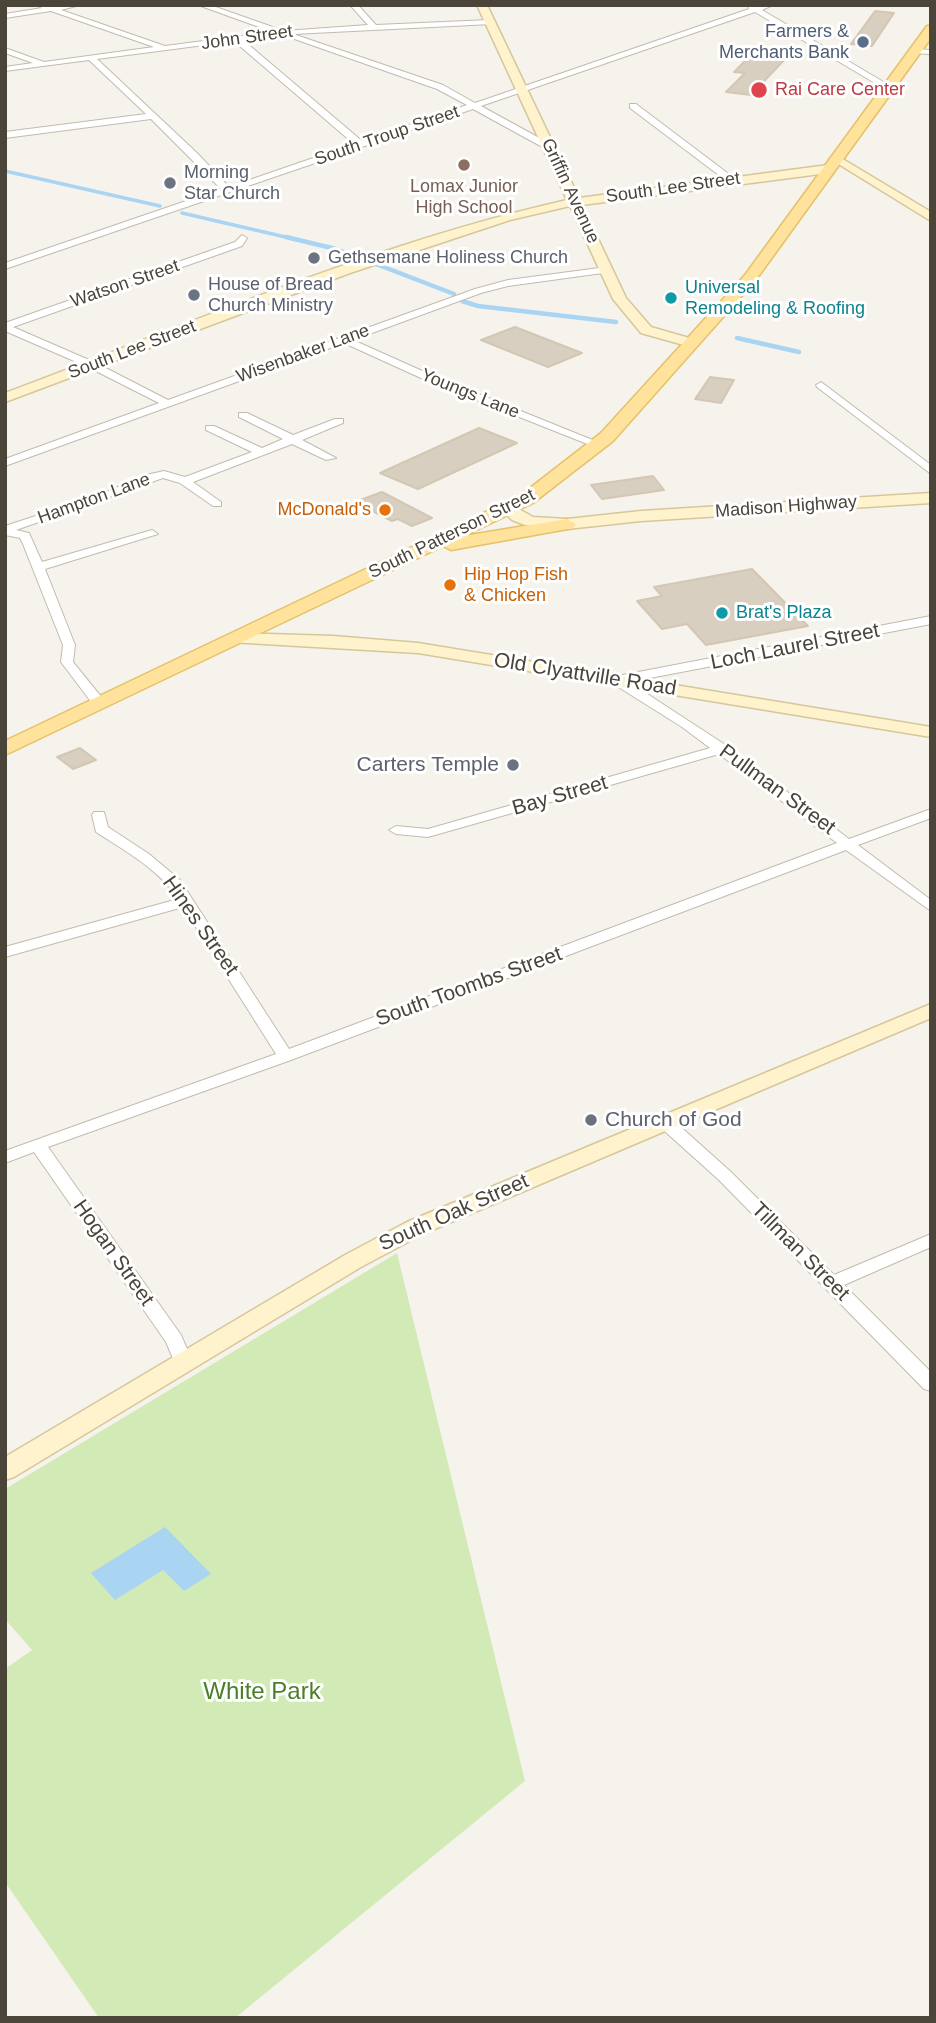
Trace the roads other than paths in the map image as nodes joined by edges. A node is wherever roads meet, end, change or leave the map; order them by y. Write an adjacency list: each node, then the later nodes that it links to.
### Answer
1 (40, 5): 8 (street)
2 (76, 5): 8 (street)
3 (202, 5): 13 (street)
4 (354, 5): 11 (street)
5 (482, 5): 10 (main road, Griffin Avenue)
6 (769, 5): 7 (street, South Troup Street)
7 (752, 8): 22 (street); 23 (street, South Troup Street)
8 (48, 9): 9 (street); 15 (street)
9 (5, 16)
10 (489, 22): 11 (street, John Street); 23 (main road, Griffin Avenue)
11 (374, 27): 13 (street, John Street)
12 (931, 29): 17 (main road, South Patterson Street)
13 (287, 34): 14 (street, John Street); 24 (street)
14 (238, 40): 15 (street, John Street); 28 (street)
15 (167, 49): 19 (street, John Street)
16 (5, 50): 20 (street)
17 (915, 51): 18 (street); 22 (main road, South Patterson Street)
18 (931, 52)
19 (91, 58): 20 (street, John Street); 26 (street)
20 (43, 64): 21 (street, John Street)
21 (5, 69)
22 (888, 87): 30 (main road, South Patterson Street)
23 (520, 90): 24 (street, South Troup Street); 29 (main road, Griffin Avenue)
24 (475, 106): 28 (street, South Troup Street); 29 (street)
25 (633, 106): 31 (street)
26 (152, 116): 27 (street); 32 (street)
27 (5, 135)
28 (362, 146): 32 (street, South Troup Street)
29 (549, 147): 33 (main road, Griffin Avenue)
30 (832, 163): 31 (main road, South Lee Street); 34 (main road); 40 (main road, South Patterson Street)
31 (731, 180): 33 (main road, South Lee Street)
32 (228, 191): 36 (street, South Troup Street)
33 (574, 202): 37 (main road, Griffin Avenue); 41 (main road, South Lee Street)
34 (931, 216)
35 (242, 239): 38 (street, Watson Street)
36 (5, 266)
37 (607, 270): 39 (street, Wisenbaker Lane); 40 (main road, Griffin Avenue)
38 (5, 327): 41 (street)
39 (343, 339): 44 (street, Wisenbaker Lane); 49 (street, Youngs Lane)
40 (691, 343): 49 (main road, South Patterson Street)
41 (92, 365): 43 (main road, South Lee Street); 44 (street)
42 (821, 385): 53 (street)
43 (5, 398)
44 (168, 404): 52 (street, Wisenbaker Lane)
45 (243, 415): 48 (street)
46 (340, 421): 48 (street, Hampton Lane)
47 (210, 428): 50 (street)
48 (293, 439): 50 (street, Hampton Lane); 51 (street)
49 (599, 444): 55 (main road, South Patterson Street)
50 (260, 452): 54 (street, Hampton Lane)
51 (330, 458)
52 (5, 463)
53 (931, 471)
54 (184, 481): 57 (street); 60 (street, Hampton Lane)
55 (542, 490): 58 (main road, South Patterson Street); 59 (main road)
56 (931, 498): 59 (main road, Madison Highway)
57 (217, 504)
58 (508, 508): 59 (main road, Madison Highway); 62 (main road, South Patterson Street)
59 (567, 519): 62 (main road)
60 (5, 531): 63 (street)
61 (152, 534): 63 (street)
62 (420, 549): 65 (main road, South Patterson Street)
63 (39, 567): 67 (street)
64 (931, 620): 66 (street, Loch Laurel Street)
65 (236, 638): 66 (main road, Old Clyattville Road); 67 (main road, South Patterson Street)
66 (617, 680): 68 (main road, Old Clyattville Road); 70 (street, Pullman Street)
67 (100, 704): 69 (main road, South Patterson Street)
68 (931, 732)
69 (5, 749)
70 (722, 750): 73 (street, Bay Street); 74 (street, Pullman Street)
71 (931, 813): 74 (street, South Toombs Street)
72 (99, 814): 75 (street, Hines Street)
73 (396, 830)
74 (850, 844): 76 (street, Pullman Street); 79 (street, South Toombs Street)
75 (188, 901): 77 (street); 79 (street, Hines Street)
76 (931, 907)
77 (5, 952)
78 (931, 1010): 80 (main road, South Oak Street)
79 (285, 1056): 81 (street, South Toombs Street)
80 (666, 1123): 84 (street, Tillman Street); 85 (main road, South Oak Street)
81 (38, 1145): 82 (street, South Toombs Street); 85 (street, Hogan Street)
82 (5, 1157)
83 (931, 1240): 84 (street)
84 (832, 1283): 86 (street, Tillman Street)
85 (184, 1363): 87 (main road, South Oak Street)
86 (931, 1384)
87 (5, 1471)

